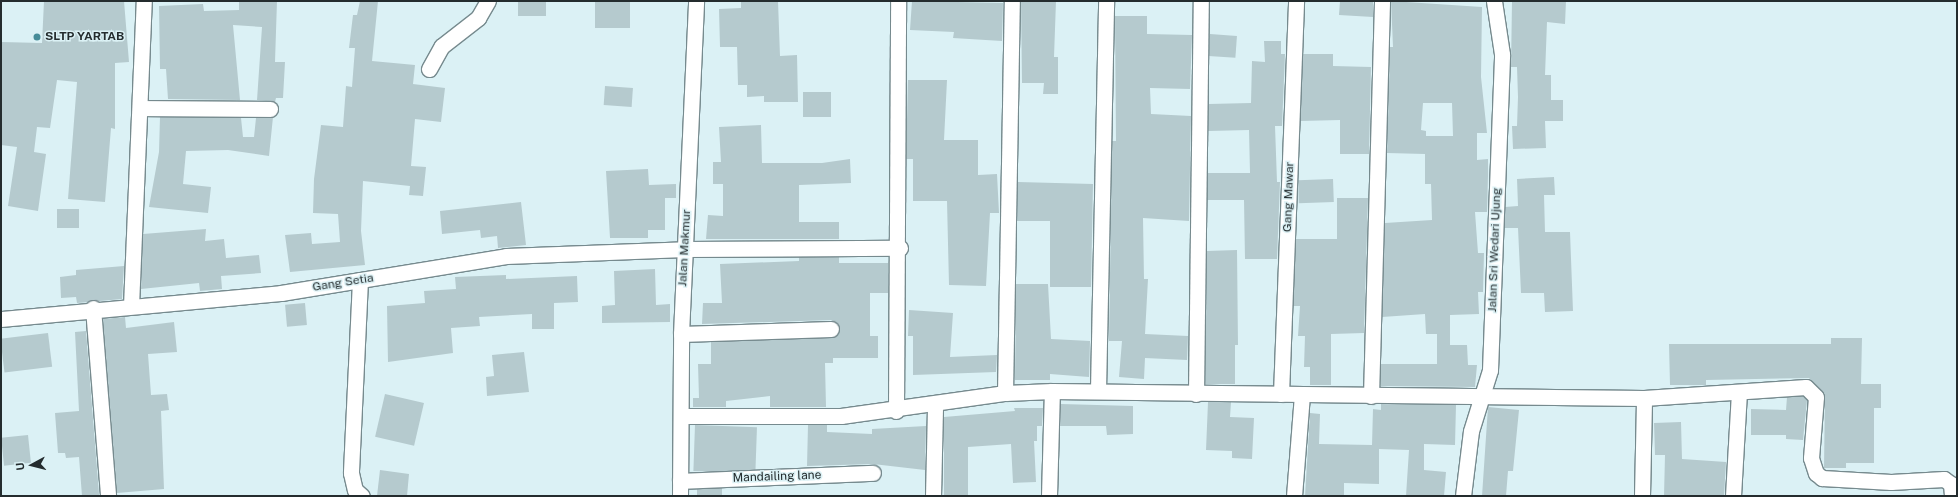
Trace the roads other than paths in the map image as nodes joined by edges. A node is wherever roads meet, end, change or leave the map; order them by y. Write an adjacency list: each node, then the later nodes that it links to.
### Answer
1 (144, 1): 12 (street)
2 (488, 1): 11 (street)
3 (696, 1): 15 (street, Jalan Makmur)
4 (898, 1): 14 (street)
5 (1012, 1): 24 (street)
6 (1106, 1): 22 (street)
7 (1201, 1): 25 (street)
8 (1296, 1): 26 (street, Gang Mawar)
9 (1382, 1): 30 (street)
10 (1494, 1): 29 (street, Jalan Sri Wedari Ujung)
11 (429, 70)
12 (141, 108): 13 (street); 17 (street)
13 (270, 109)
14 (900, 248): 15 (street, Gang Setia); 33 (street)
15 (685, 249): 16 (street, Gang Setia); 21 (street, Jalan Makmur)
16 (360, 280): 17 (street, Gang Setia); 38 (street)
17 (131, 306): 18 (street, Gang Setia)
18 (93, 308): 19 (street, Gang Setia); 37 (street)
19 (1, 319)
20 (831, 329): 21 (street)
21 (681, 334): 34 (street, Jalan Makmur)
22 (1098, 390): 23 (street); 25 (street)
23 (1052, 391): 24 (street); 41 (street)
24 (1006, 393): 32 (street)
25 (1196, 394): 26 (street)
26 (1281, 394): 28 (street)
27 (1739, 394): 31 (street); 45 (street); 46 (street)
28 (1302, 395): 30 (street); 42 (street)
29 (1482, 395): 30 (street); 31 (street); 43 (street, Jalan Sri Wedari Ujung)
30 (1371, 396)
31 (1644, 398): 44 (street)
32 (935, 405): 33 (street); 40 (street)
33 (896, 411): 34 (street)
34 (681, 416): 36 (street, Jalan Makmur)
35 (873, 473): 36 (street, Mandailing lane)
36 (680, 481): 39 (street, Jalan Makmur)
37 (108, 496)
38 (362, 496)
39 (680, 496)
40 (933, 496)
41 (1049, 496)
42 (1294, 496)
43 (1463, 496)
44 (1642, 496)
45 (1733, 496)
46 (1952, 496)

